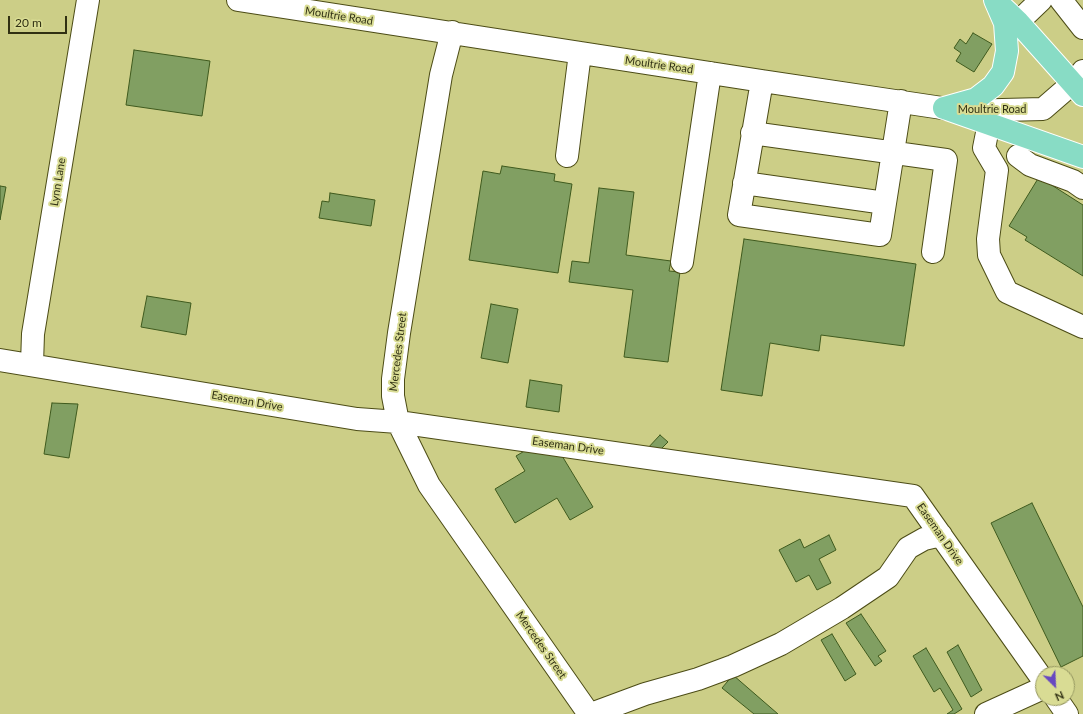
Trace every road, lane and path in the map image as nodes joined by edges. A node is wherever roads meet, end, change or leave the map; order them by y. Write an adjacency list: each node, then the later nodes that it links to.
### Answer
1 (88, 0): 30 (street, Lynn Lane)
2 (238, 0): 8 (street, Moultrie Road)
3 (995, 0): 6 (main road); 14 (main road)
4 (1041, 0): 6 (street)
5 (1061, 0): 7 (street)
6 (1018, 22): 12 (main road)
7 (1083, 28)
8 (452, 32): 9 (street, Moultrie Road); 31 (street, Mercedes Street)
9 (580, 53): 10 (street, Moultrie Road); 19 (street)
10 (710, 73): 11 (street, Moultrie Road); 27 (street)
11 (762, 81): 13 (street, Moultrie Road); 16 (street)
12 (1080, 83): 14 (street, Moultrie Road)
13 (901, 101): 14 (street, Moultrie Road); 18 (street)
14 (944, 108): 15 (main road)
15 (989, 123): 17 (main road); 22 (street)
16 (752, 133): 18 (street); 23 (street)
17 (1024, 135): 20 (street); 21 (main road)
18 (893, 154): 25 (street); 26 (street)
19 (567, 156)
20 (1018, 156): 22 (street); 24 (street)
21 (1083, 157)
22 (997, 170): 28 (street)
23 (744, 183): 25 (street); 25 (street)
24 (1083, 188)
25 (885, 203)
26 (934, 252)
27 (682, 262)
28 (1082, 324)
29 (0, 360): 30 (street, Easeman Drive)
30 (32, 364): 31 (street, Easeman Drive)
31 (398, 422): 32 (street, Easeman Drive); 35 (street, Mercedes Street)
32 (941, 535): 33 (street, Easeman Drive); 35 (street)
33 (1035, 669)
34 (1035, 692): 36 (street)
35 (590, 714)
36 (986, 714)

